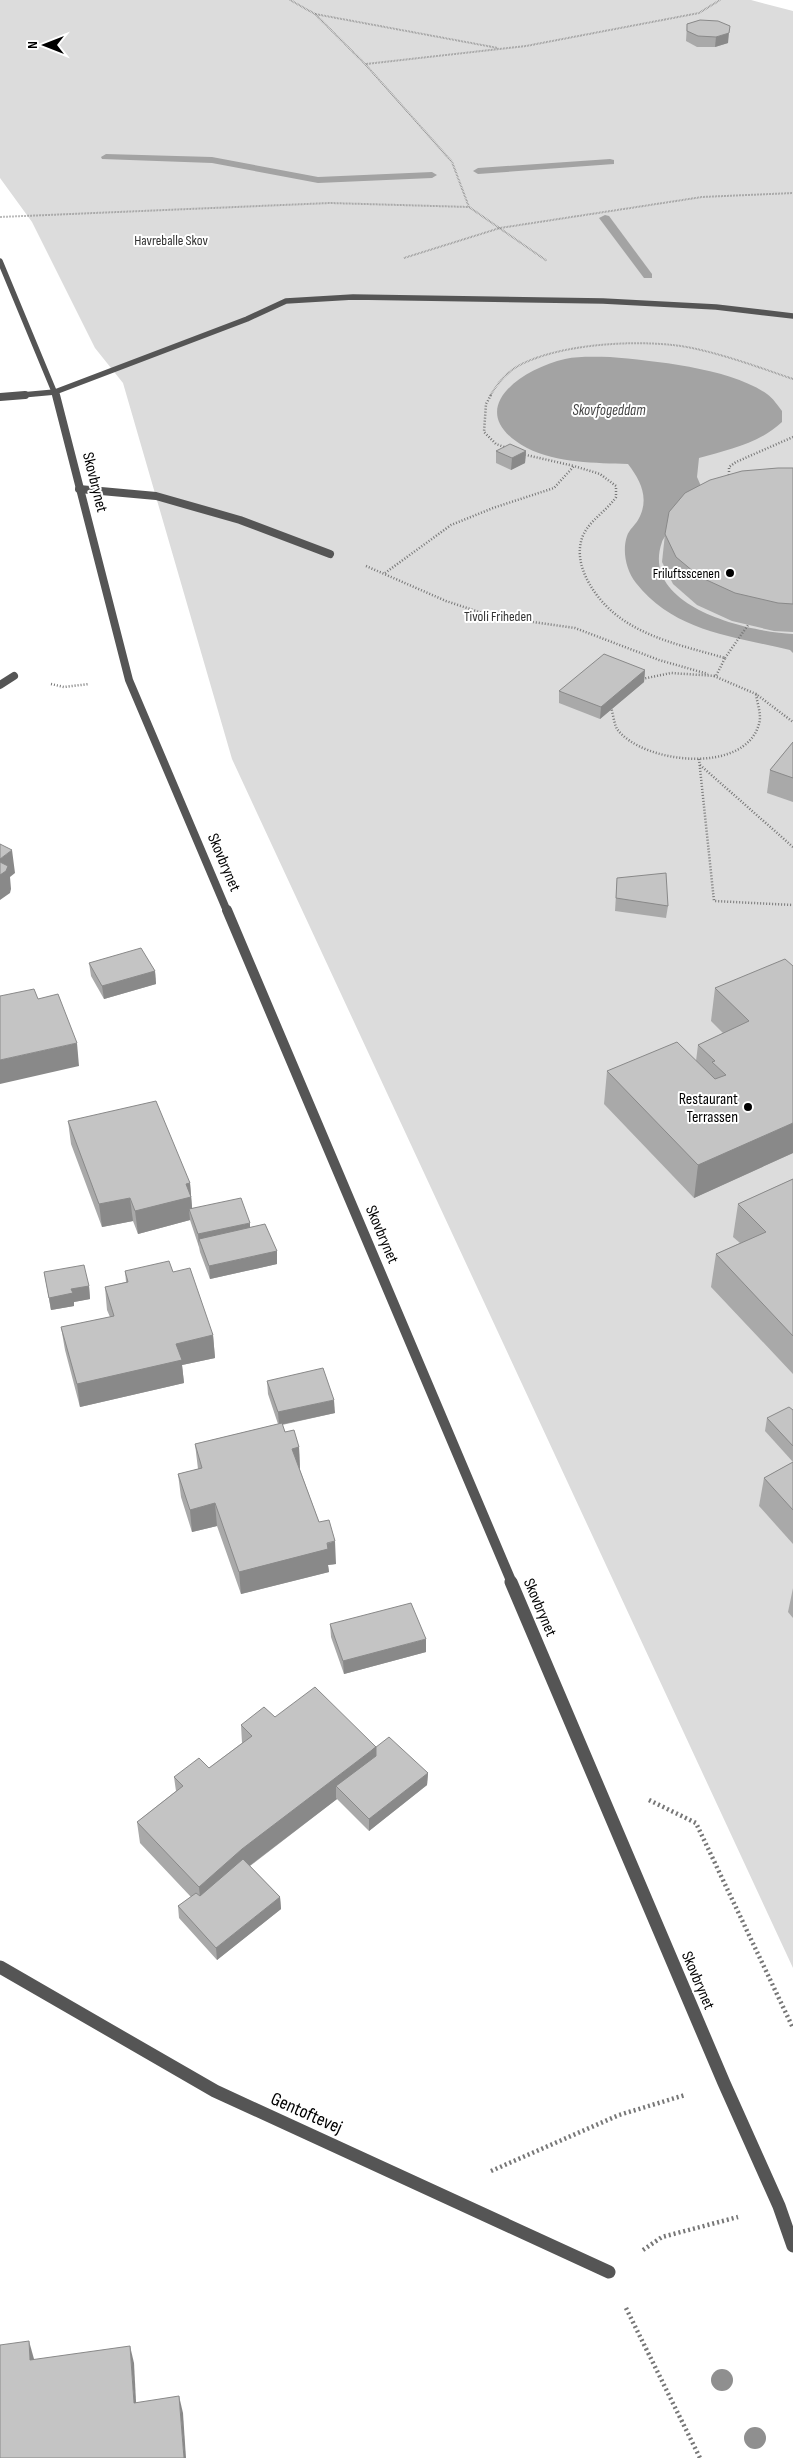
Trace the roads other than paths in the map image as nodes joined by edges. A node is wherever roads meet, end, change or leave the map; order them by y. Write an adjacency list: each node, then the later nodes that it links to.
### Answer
1 (0, 261): 3 (street, Skovbrynet)
2 (793, 316): 3 (street)
3 (55, 392): 4 (street); 5 (street, Skovbrynet)
4 (0, 397)
5 (79, 489): 6 (street); 10 (street, Skovbrynet)
6 (330, 554)
7 (14, 676): 8 (street)
8 (0, 685)
9 (0, 1968): 13 (street, Gentoftevej)
10 (779, 2206): 11 (street, Skovbrynet); 12 (street, Skovbrynet)
11 (793, 2227)
12 (793, 2246)
13 (609, 2272)

